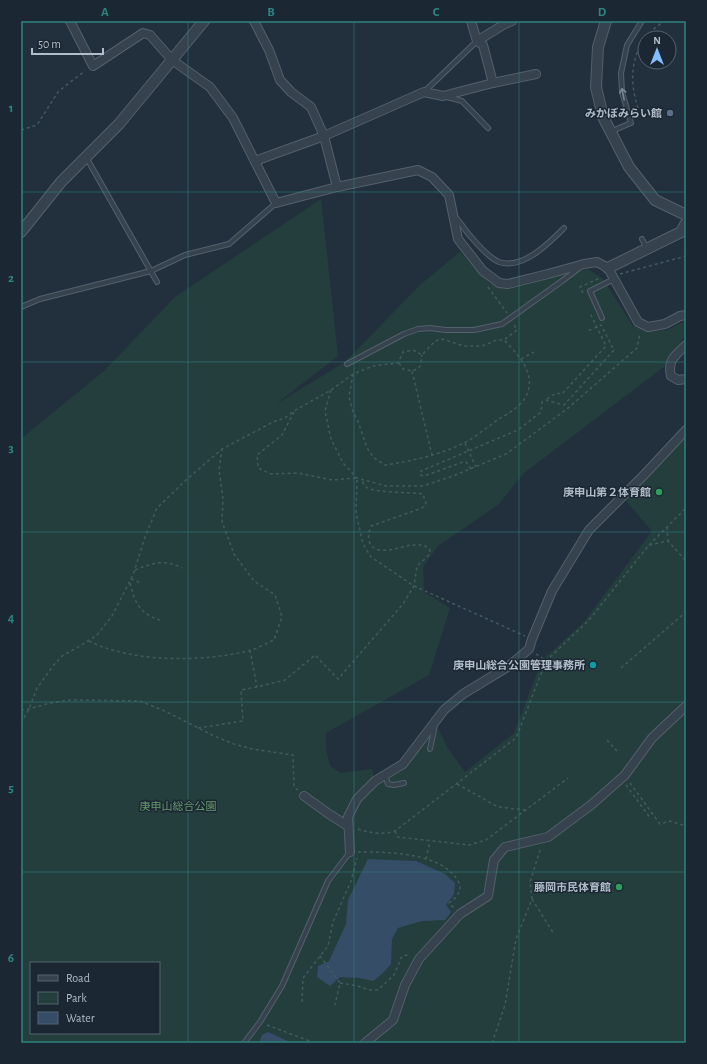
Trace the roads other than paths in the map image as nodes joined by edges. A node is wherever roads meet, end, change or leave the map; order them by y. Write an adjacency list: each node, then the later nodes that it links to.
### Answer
1 (70, 21): 9 (street)
2 (204, 21): 9 (street)
3 (254, 21): 16 (street)
4 (471, 21): 8 (street)
5 (512, 21): 8 (street)
6 (606, 21): 15 (street)
7 (642, 21): 15 (lane, one-way to 7)
8 (476, 41): 11 (street); 12 (lane)
9 (172, 60): 17 (street); 18 (street)
10 (536, 74): 11 (street)
11 (493, 83): 13 (street)
12 (424, 92): 13 (street); 16 (street)
13 (443, 96): 14 (lane)
14 (488, 128)
15 (609, 132): 22 (street)
16 (324, 136): 18 (street); 19 (street)
17 (86, 157): 25 (street); 29 (lane)
18 (255, 161): 20 (street)
19 (337, 187): 20 (street); 21 (street)
20 (276, 203): 29 (lane)
21 (452, 215): 24 (lane); 28 (street)
22 (686, 216)
23 (686, 223): 27 (street)
24 (564, 228)
25 (21, 232)
26 (642, 239): 27 (lane)
27 (647, 249): 30 (street)
28 (584, 264): 30 (street); 36 (lane)
29 (151, 271): 31 (lane); 32 (lane)
30 (610, 273): 33 (street); 34 (lane)
31 (157, 282)
32 (21, 307)
33 (686, 315)
34 (602, 318)
35 (686, 345): 37 (street)
36 (347, 364)
37 (686, 379)
38 (686, 430): 40 (street)
39 (686, 706): 48 (street)
40 (436, 721): 41 (lane); 42 (street)
41 (430, 748)
42 (385, 775): 43 (lane); 45 (street)
43 (404, 784)
44 (304, 796): 45 (street)
45 (348, 826): 46 (street)
46 (354, 852): 47 (lane)
47 (244, 1043)
48 (365, 1043)

